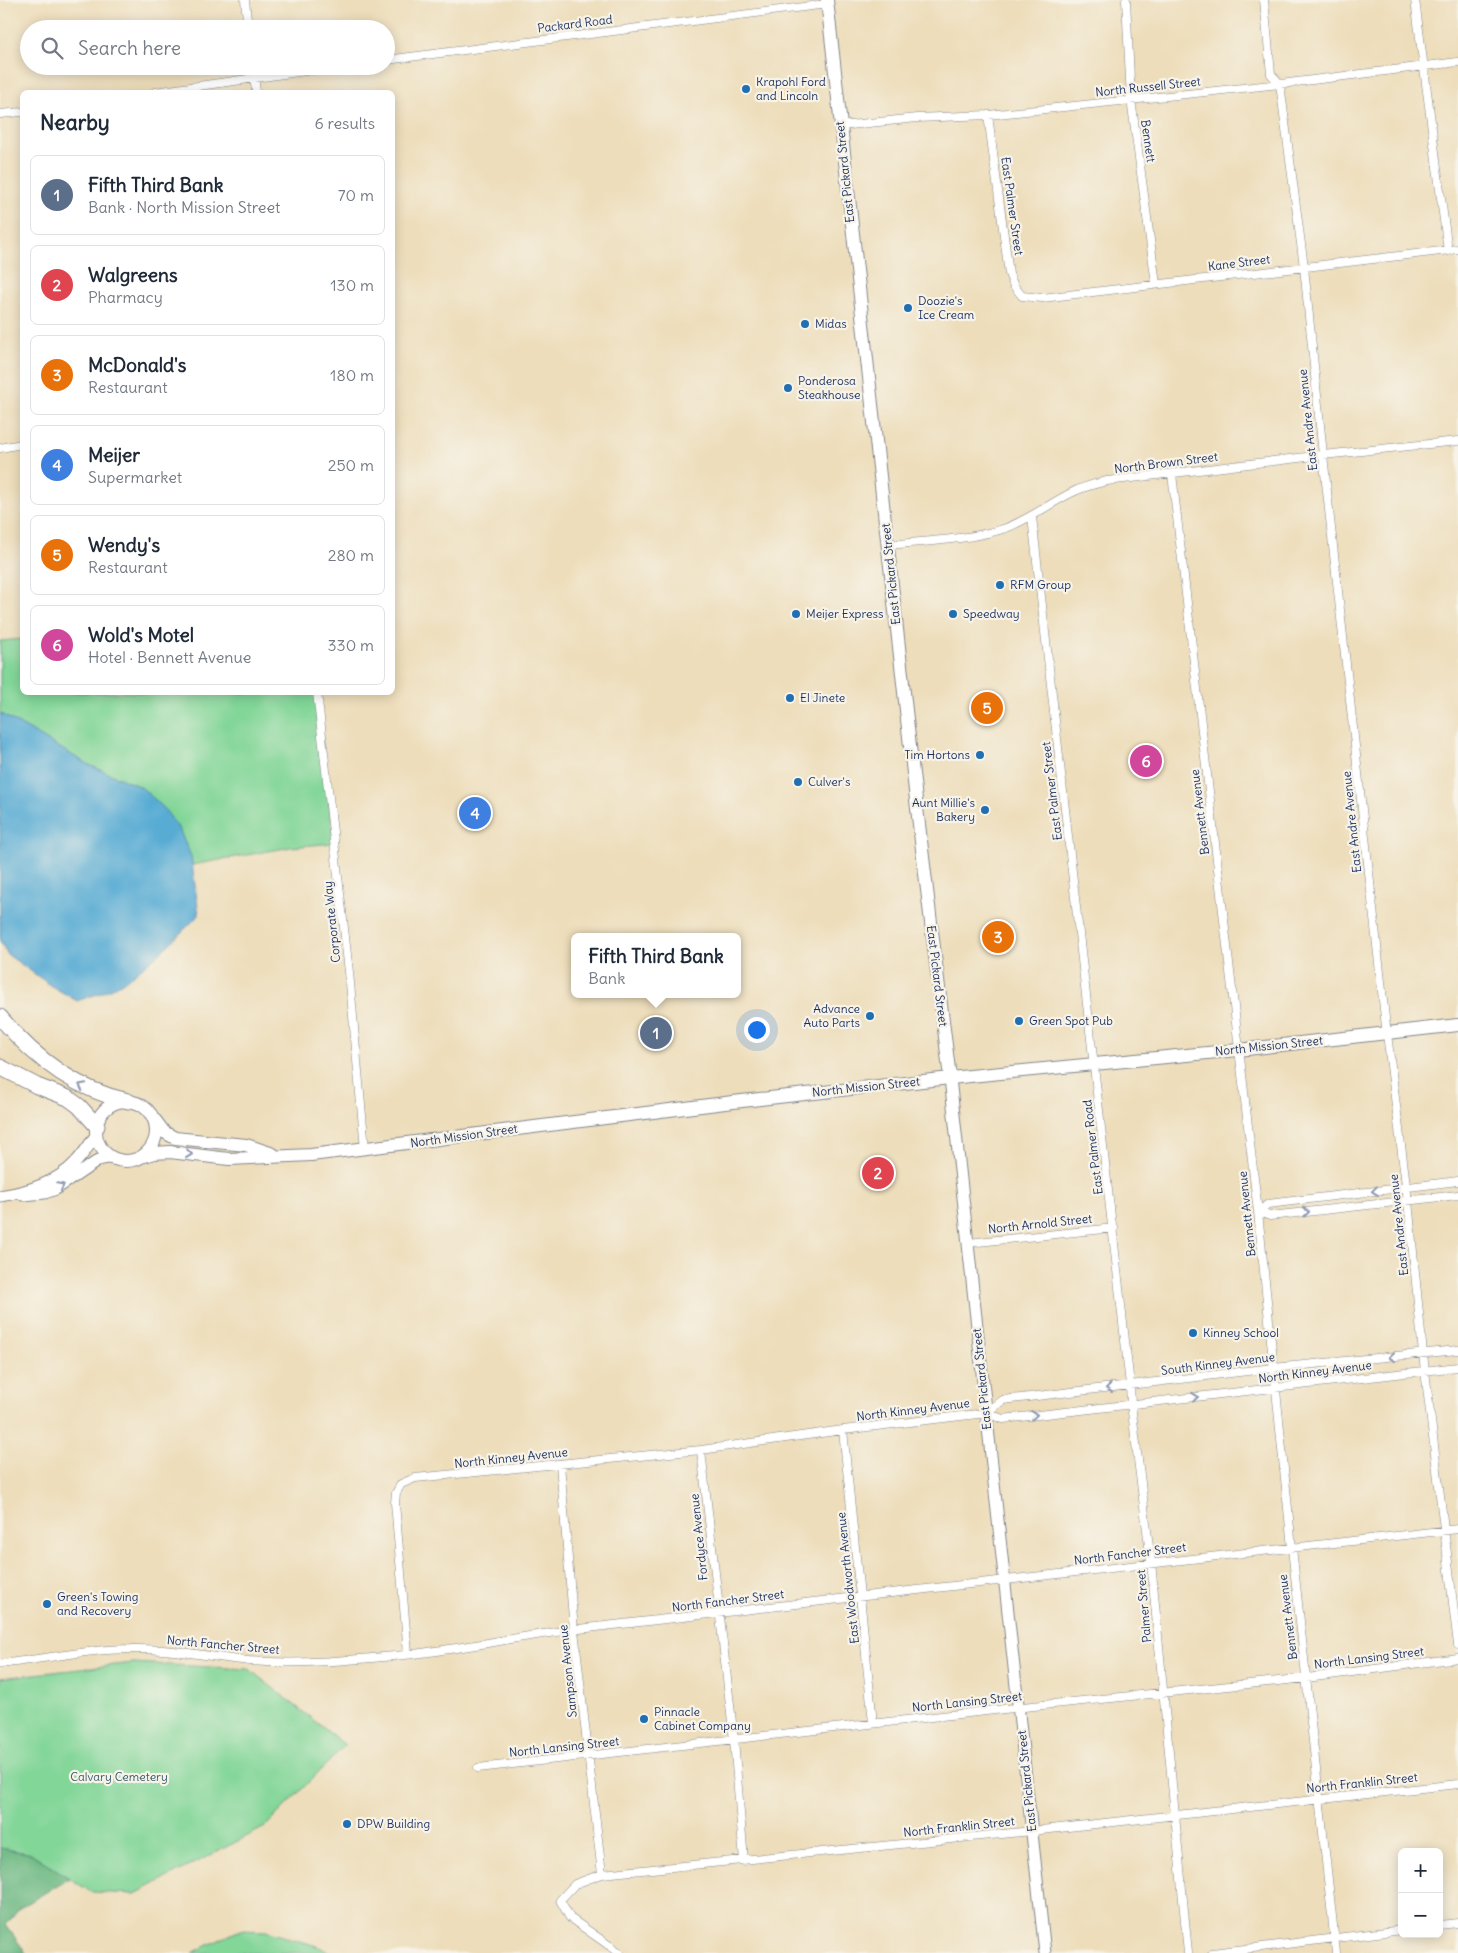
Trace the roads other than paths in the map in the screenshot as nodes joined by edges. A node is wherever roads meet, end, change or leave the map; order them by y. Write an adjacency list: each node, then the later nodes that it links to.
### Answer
1 (245, 0): 6 (street)
2 (1126, 0): 16 (street, Bennett)
3 (1264, 0): 13 (street, East Andre Avenue)
4 (1415, 0): 9 (street)
5 (827, 2): 7 (street, Packard Road); 20 (main road, East Pickard Street)
6 (247, 20)
7 (395, 59)
8 (1458, 62): 9 (street, North Russell Street)
9 (1424, 66): 13 (street, North Russell Street); 22 (street)
10 (254, 75): 12 (street)
11 (276, 75): 12 (street)
12 (254, 78): 14 (street); 15 (street)
13 (1280, 84): 16 (street, North Russell Street); 23 (street, East Andre Avenue)
14 (169, 90)
15 (256, 90)
16 (1131, 100): 19 (street, North Russell Street); 24 (street, Bennett)
17 (20, 112): 18 (street)
18 (0, 114)
19 (988, 115): 20 (street, North Russell Street); 25 (street, East Palmer Street)
20 (840, 126): 32 (main road, East Pickard Street)
21 (1458, 250): 22 (street, Kane Street)
22 (1448, 251): 23 (street, Kane Street)
23 (1304, 267): 24 (street, Kane Street); 29 (street, East Andre Avenue)
24 (1156, 284): 25 (street, Kane Street)
25 (1022, 296)
26 (1458, 441): 29 (street, North Brown Street)
27 (20, 444): 28 (street)
28 (0, 448)
29 (1323, 455): 30 (street, North Brown Street); 36 (street, East Andre Avenue)
30 (1172, 474): 31 (street, North Brown Street); 37 (street, Bennett Avenue)
31 (1032, 517): 32 (street, North Brown Street); 38 (street, East Palmer Street)
32 (888, 545): 40 (main road, East Pickard Street)
33 (317, 695): 44 (street, Corporate Way)
34 (0, 1017): 41 (highway, one-way to 34)
35 (1458, 1025): 36 (main road, North Mission Street)
36 (1387, 1033): 37 (main road, North Mission Street); 49 (street, East Andre Avenue)
37 (1238, 1050): 38 (main road, North Mission Street); 54 (street, Bennett Avenue)
38 (1094, 1064): 40 (main road, North Mission Street); 55 (street, East Palmer Road)
39 (0, 1067): 43 (highway)
40 (950, 1078): 44 (main road, North Mission Street); 56 (main road, East Pickard Street)
41 (128, 1100): 42 (main road, North Mission Street); 43 (main road, North Mission Street)
42 (154, 1119): 45 (main road, North Mission Street); 46 (main road)
43 (96, 1130): 47 (main road); 50 (main road, North Mission Street)
44 (365, 1149): 45 (main road, North Mission Street)
45 (275, 1155): 46 (main road, North Mission Street, one-way to 45)
46 (140, 1157): 47 (main road, North Mission Street)
47 (119, 1160): 50 (main road, North Mission Street, one-way to 47)
48 (1458, 1181): 49 (street)
49 (1406, 1187): 53 (street, East Andre Avenue); 54 (street, one-way to 54)
50 (14, 1194): 52 (main road, North Mission Street)
51 (1458, 1195): 53 (street)
52 (0, 1196)
53 (1408, 1201): 54 (street, one-way to 53); 58 (street, East Andre Avenue)
54 (1258, 1212): 60 (street, Bennett Avenue)
55 (1114, 1228): 56 (street, North Arnold Street); 62 (street, Palmer Street)
56 (968, 1243): 65 (main road, East Pickard Street)
57 (1458, 1350): 58 (street, South Kinney Avenue)
58 (1423, 1354): 60 (street, South Kinney Avenue, one-way to 60); 61 (street, East Andre Avenue)
59 (1458, 1367): 61 (street, North Kinney Avenue)
60 (1273, 1368): 62 (street, South Kinney Avenue); 63 (street, Bennett Avenue)
61 (1426, 1370): 63 (street, North Kinney Avenue); 70 (street, East Andre Avenue)
62 (1130, 1385): 64 (street, Palmer Street); 65 (street, South Kinney Avenue, one-way to 65)
63 (1276, 1389): 64 (street, North Kinney Avenue, one-way to 63); 71 (street, Bennett Avenue)
64 (1131, 1404): 65 (street, North Kinney Avenue, one-way to 64); 72 (street, Palmer Street)
65 (986, 1413): 66 (street, North Kinney Avenue); 73 (main road, East Pickard Street)
66 (843, 1430): 67 (street, North Kinney Avenue); 74 (street, East Woodworth Avenue)
67 (702, 1450): 68 (street, North Kinney Avenue); 75 (street, Fordyce Avenue)
68 (560, 1464): 76 (street, Sampson Avenue); 78 (street, North Kinney Avenue)
69 (1458, 1530): 70 (street, North Fancher Street)
70 (1446, 1531): 71 (street, North Fancher Street); 77 (street, East Andre Avenue)
71 (1292, 1548): 72 (street, North Fancher Street); 81 (street, Bennett Avenue)
72 (1151, 1562): 73 (street, North Fancher Street); 82 (street, Palmer Street)
73 (1005, 1580): 74 (street, North Fancher Street); 83 (main road, East Pickard Street)
74 (861, 1596): 75 (street, North Fancher Street); 84 (street, East Woodworth Avenue)
75 (719, 1614): 76 (street, North Fancher Street); 85 (street, Fordyce Avenue)
76 (574, 1630): 78 (street, North Fancher Street); 86 (street, Sampson Avenue)
77 (1458, 1646)
78 (408, 1654): 80 (street, North Fancher Street)
79 (1458, 1658): 81 (street, North Lansing Street)
80 (0, 1664)
81 (1306, 1678): 82 (street, North Lansing Street); 89 (street, Bennett Avenue)
82 (1164, 1693): 83 (street, North Lansing Street); 90 (street, Palmer Street)
83 (1019, 1708): 84 (street, North Lansing Street); 91 (main road, East Pickard Street)
84 (874, 1723): 85 (street, North Lansing Street)
85 (734, 1740): 86 (street, North Lansing Street); 92 (street, Fordyce Avenue)
86 (589, 1756): 87 (street, North Lansing Street); 93 (street, Sampson Avenue)
87 (478, 1768)
88 (1458, 1784): 89 (street, North Franklin Street)
89 (1320, 1799): 90 (street, North Franklin Street); 97 (street, Bennett Avenue)
90 (1174, 1815): 91 (street, North Franklin Street); 100 (street, Palmer Street)
91 (1032, 1831): 92 (street, North Franklin Street); 99 (main road, East Pickard Street)
92 (744, 1860): 93 (street, North Franklin Street)
93 (602, 1874): 98 (street, North Franklin Street)
94 (1458, 1923): 95 (street)
95 (1443, 1925)
96 (1398, 1930): 97 (street)
97 (1334, 1937): 101 (street); 102 (street, Bennett Avenue)
98 (620, 1953)
99 (1045, 1953)
100 (1188, 1953)
101 (1212, 1953)
102 (1336, 1953)

